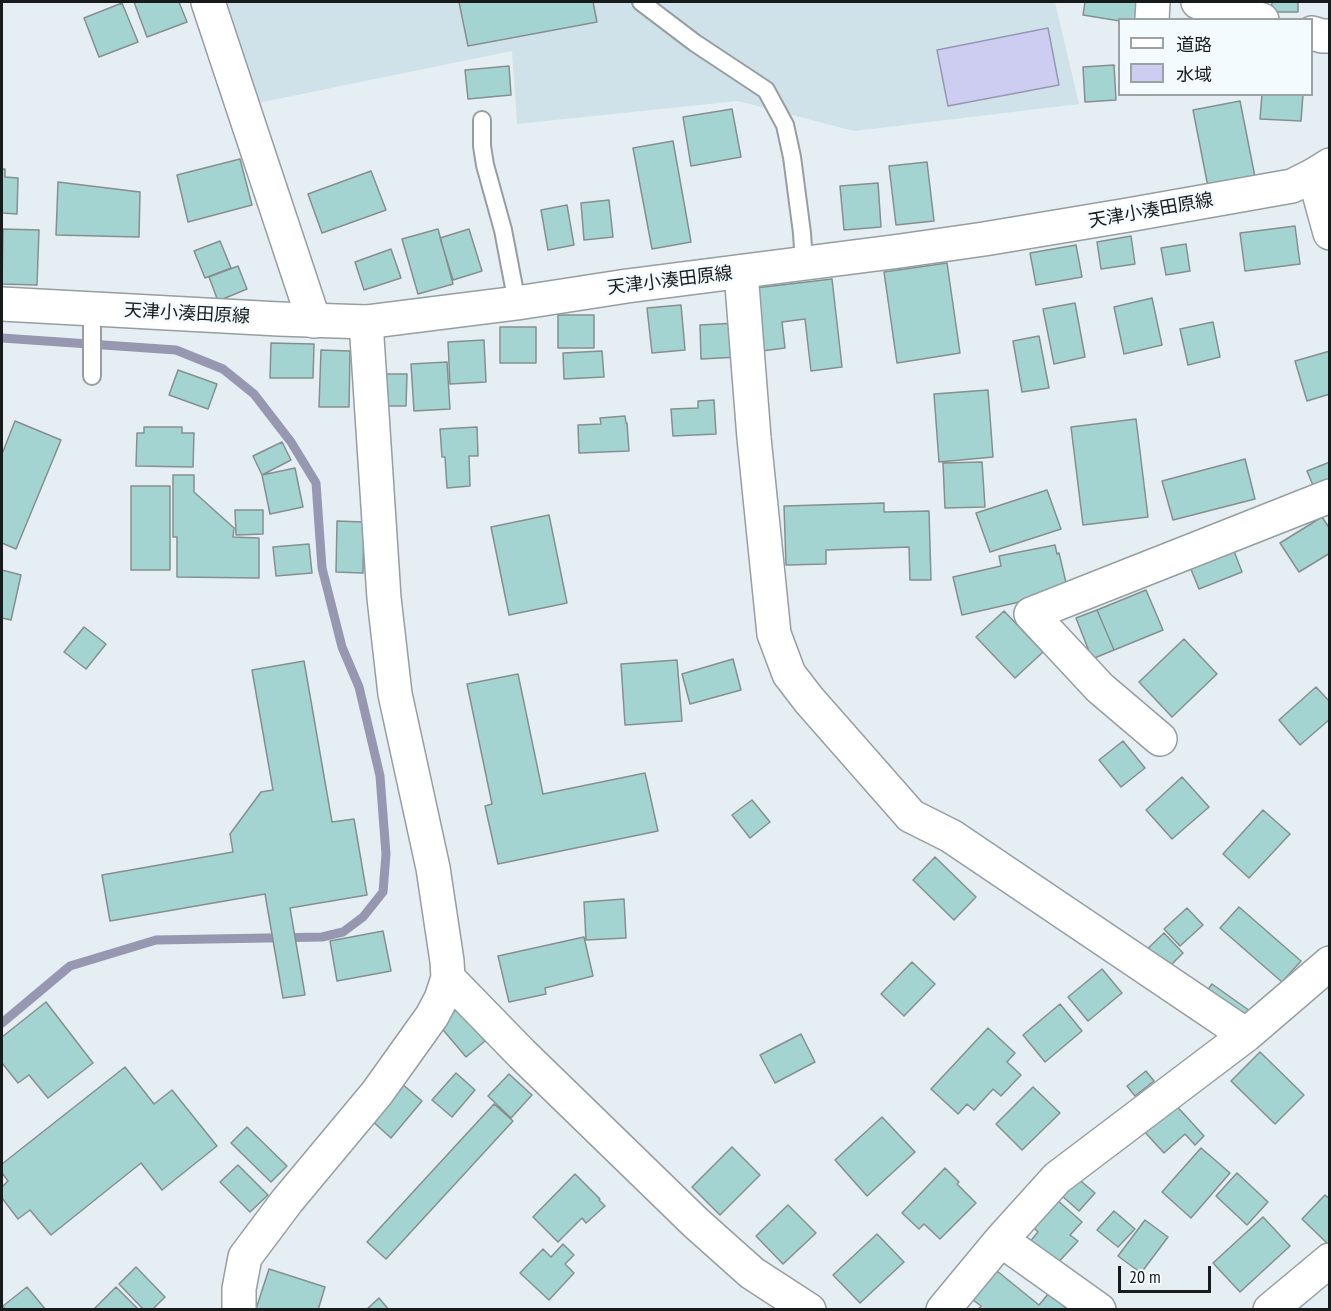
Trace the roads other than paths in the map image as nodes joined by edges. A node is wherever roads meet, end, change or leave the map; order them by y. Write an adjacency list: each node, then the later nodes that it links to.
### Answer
1 (208, 2): 17 (street)
2 (641, 2): 12 (lane)
3 (1153, 2): 5 (street)
4 (1198, 2): 6 (street)
5 (1152, 18)
6 (1255, 18)
7 (1313, 34): 8 (street)
8 (1329, 36)
9 (482, 120): 14 (lane)
10 (1322, 170): 11 (street); 12 (street, 天津小湊田原線)
11 (1329, 233)
12 (804, 264): 13 (street, 天津小湊田原線)
13 (741, 272): 14 (street, 天津小湊田原線); 24 (street)
14 (517, 303): 18 (street, 天津小湊田原線)
15 (2, 304): 16 (street, 天津小湊田原線)
16 (92, 321): 17 (street, 天津小湊田原線); 19 (lane)
17 (314, 321): 18 (street, 天津小湊田原線)
18 (366, 322): 23 (street)
19 (92, 376)
20 (1329, 496): 21 (street)
21 (1160, 739)
22 (1329, 963): 24 (street)
23 (448, 978): 27 (street); 28 (street)
24 (1246, 1035): 25 (street)
25 (1000, 1240): 29 (street); 30 (street)
26 (1329, 1260): 31 (street)
27 (239, 1310)
28 (809, 1310)
29 (943, 1310)
30 (1099, 1310)
31 (1270, 1310)

